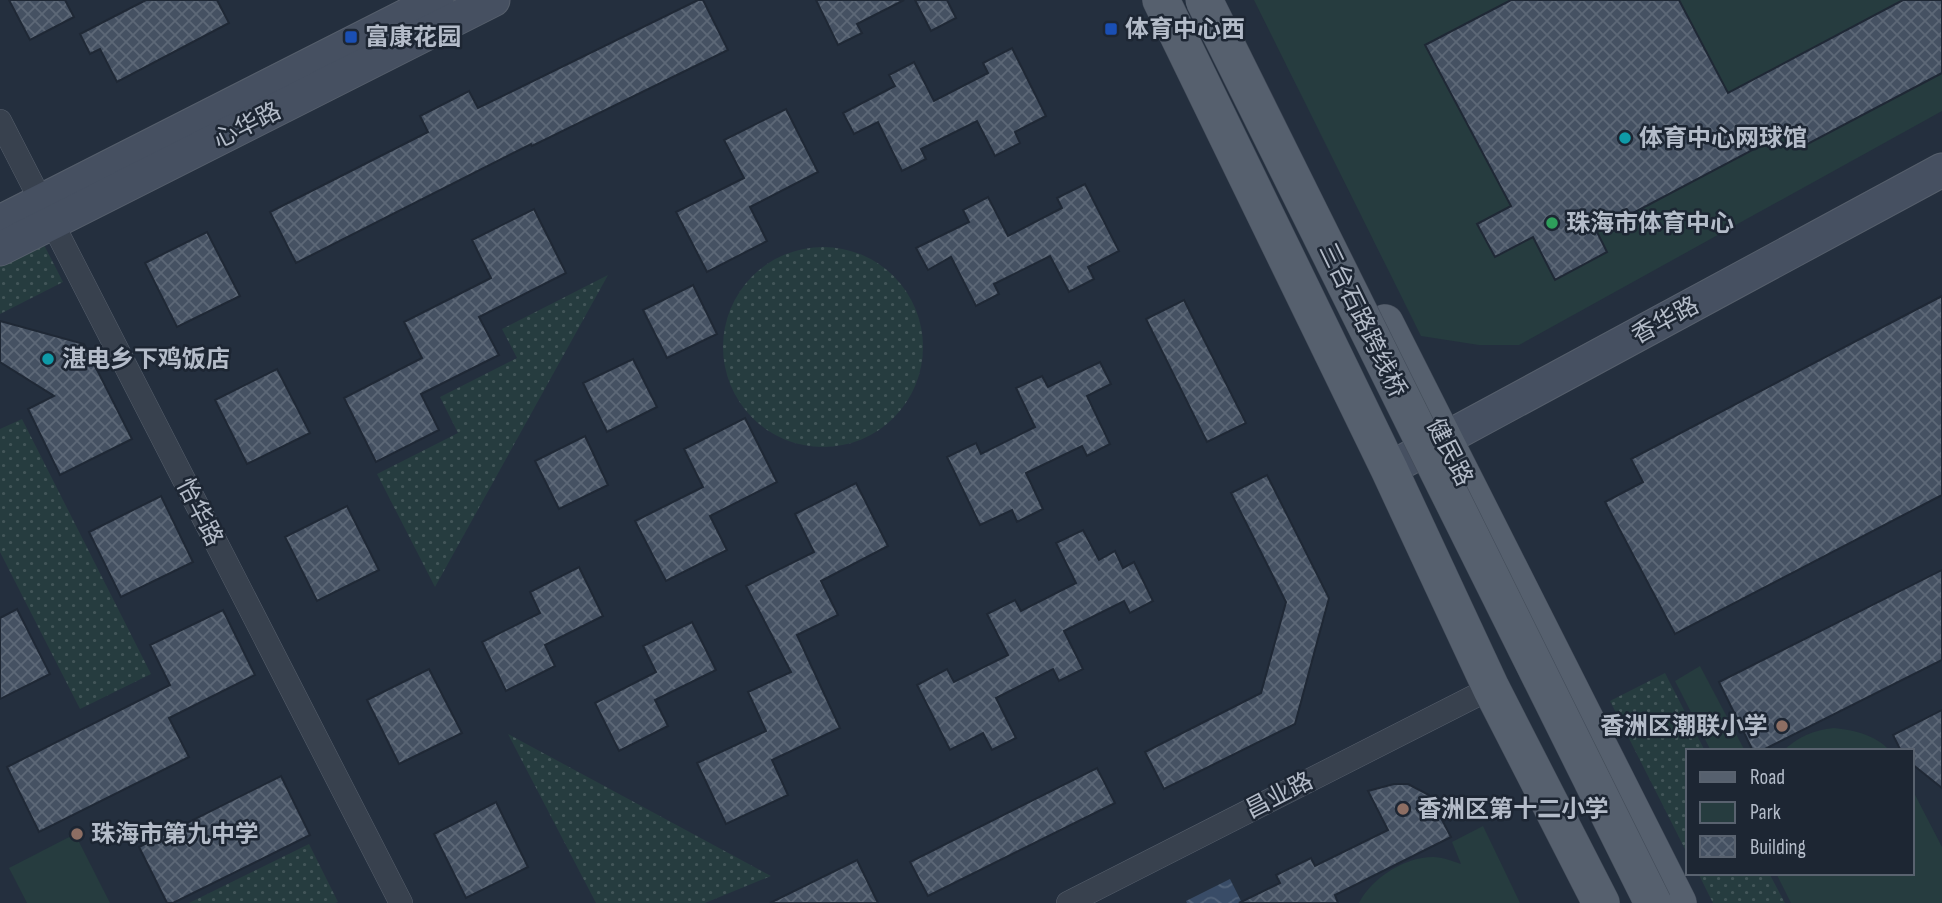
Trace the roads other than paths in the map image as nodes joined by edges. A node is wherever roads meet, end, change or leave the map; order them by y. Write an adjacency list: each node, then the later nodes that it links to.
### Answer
1 (437, 0): 9 (street, 心华路)
2 (493, 0): 9 (street, 心华路)
3 (1161, 0): 15 (main road)
4 (1183, 0): 21 (main road, 三台石路跨线桥)
5 (1204, 0): 22 (main road, 三台石路跨线桥, bridge)
6 (1223, 0): 12 (main road, 健民路)
7 (0, 121): 9 (street, 怡华路)
8 (1942, 170): 13 (street, 香华路)
9 (47, 212): 10 (street, 心华路); 11 (street, 心华路); 18 (street, 怡华路)
10 (0, 222)
11 (0, 249)
12 (1419, 392): 13 (street); 14 (main road, 健民路)
13 (1498, 410): 14 (street, 香华路); 16 (street)
14 (1443, 439): 15 (street, 香华路); 16 (main road, 健民路)
15 (1389, 469): 17 (main road)
16 (1467, 485): 23 (main road, 健民路)
17 (1491, 688): 19 (street, 昌业路); 20 (main road)
18 (401, 903)
19 (1068, 903)
20 (1601, 903)
21 (1630, 903)
22 (1653, 903)
23 (1678, 903)

